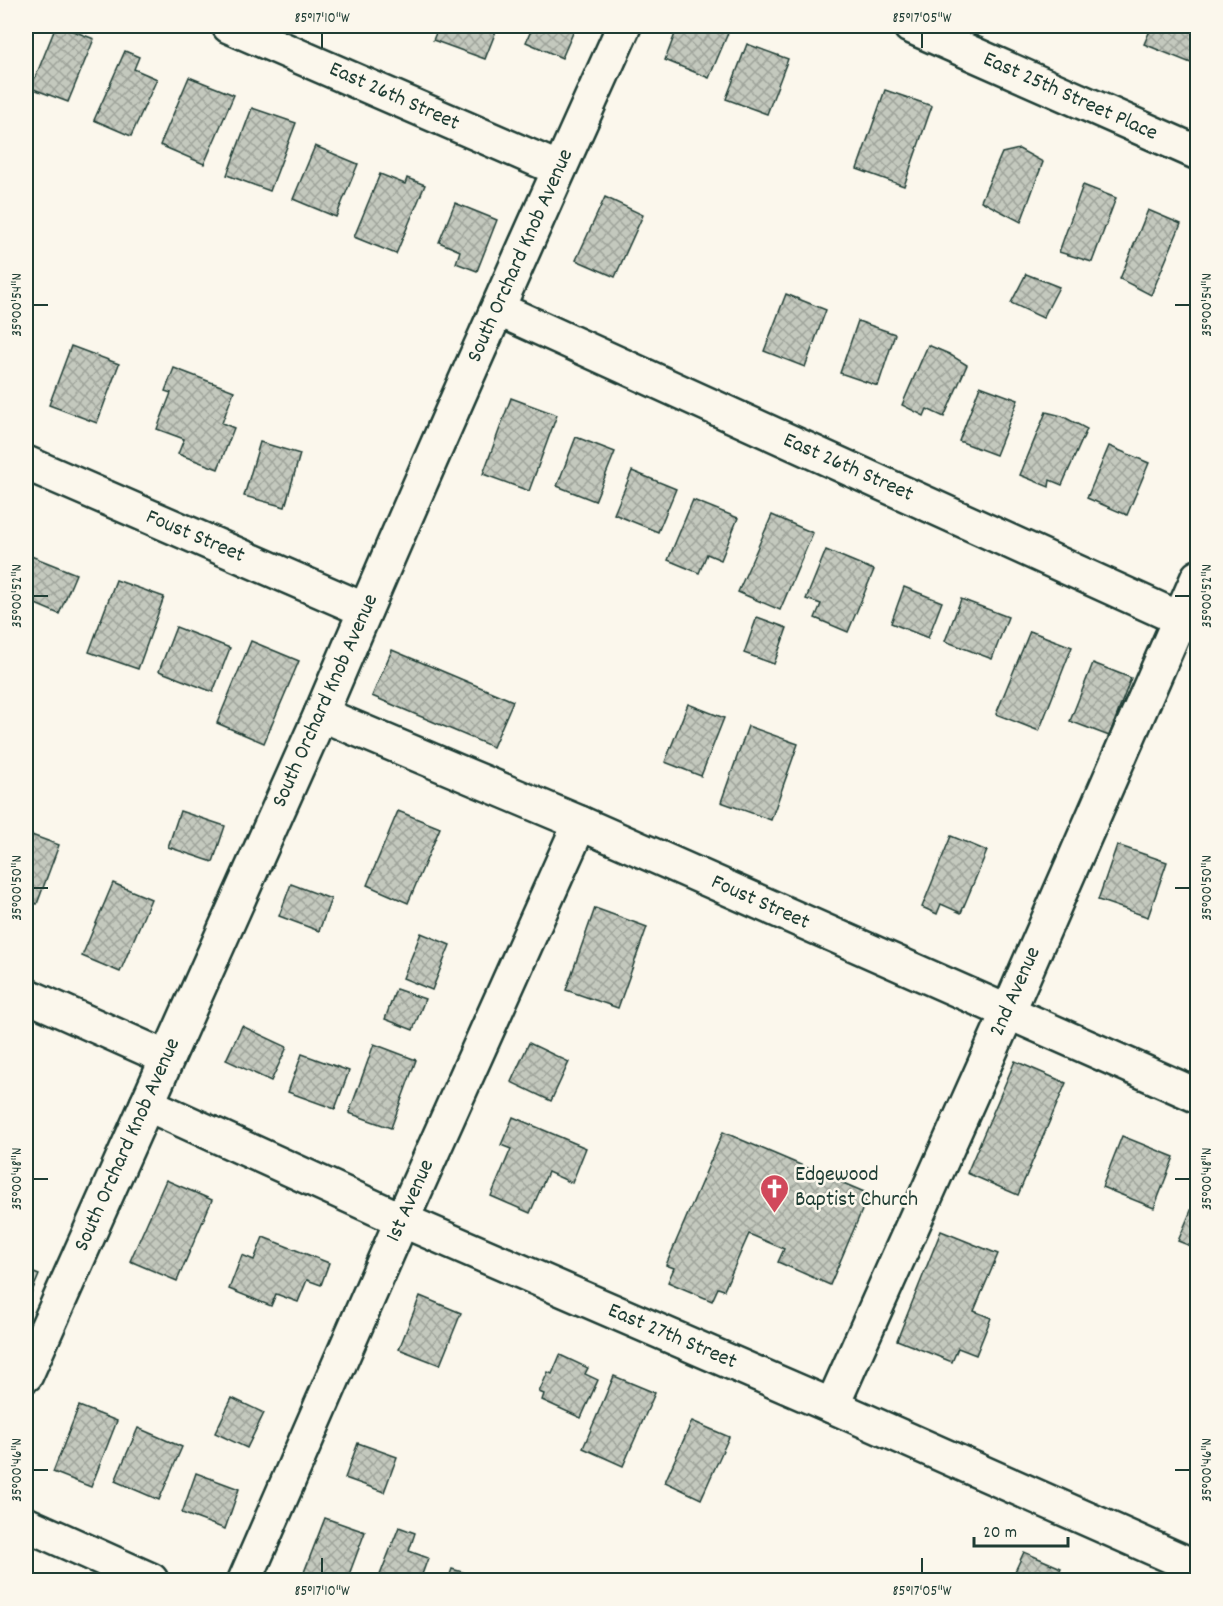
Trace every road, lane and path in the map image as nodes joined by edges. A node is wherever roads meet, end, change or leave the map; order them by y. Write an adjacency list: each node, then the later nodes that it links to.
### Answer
1 (229, 26): 5 (street, East 26th Street)
2 (624, 26): 5 (street, South Orchard Knob Avenue)
3 (910, 26): 4 (street, East 25th Street Place)
4 (1197, 153)
5 (559, 169): 6 (street, South Orchard Knob Avenue)
6 (498, 309): 9 (street, South Orchard Knob Avenue); 10 (street, East 26th Street)
7 (26, 463): 9 (street, Foust Street)
8 (1197, 577): 10 (street, 2nd Avenue)
9 (365, 610): 11 (street, South Orchard Knob Avenue)
10 (1188, 623): 14 (street, 2nd Avenue)
11 (321, 714): 12 (street, Foust Street); 15 (street, South Orchard Knob Avenue)
12 (580, 822): 14 (street, Foust Street); 18 (street, 1st Avenue)
13 (26, 994): 15 (street)
14 (1008, 1012): 16 (street, Foust Street); 20 (street, 2nd Avenue)
15 (167, 1058): 17 (street, South Orchard Knob Avenue)
16 (1197, 1096)
17 (147, 1104): 18 (street, East 27th Street); 19 (street, South Orchard Knob Avenue)
18 (402, 1220): 20 (street, East 27th Street); 24 (street, 1st Avenue)
19 (26, 1375)
20 (832, 1406): 22 (street, East 27th Street)
21 (26, 1524): 23 (street)
22 (1197, 1568)
23 (151, 1581)
24 (245, 1581)

